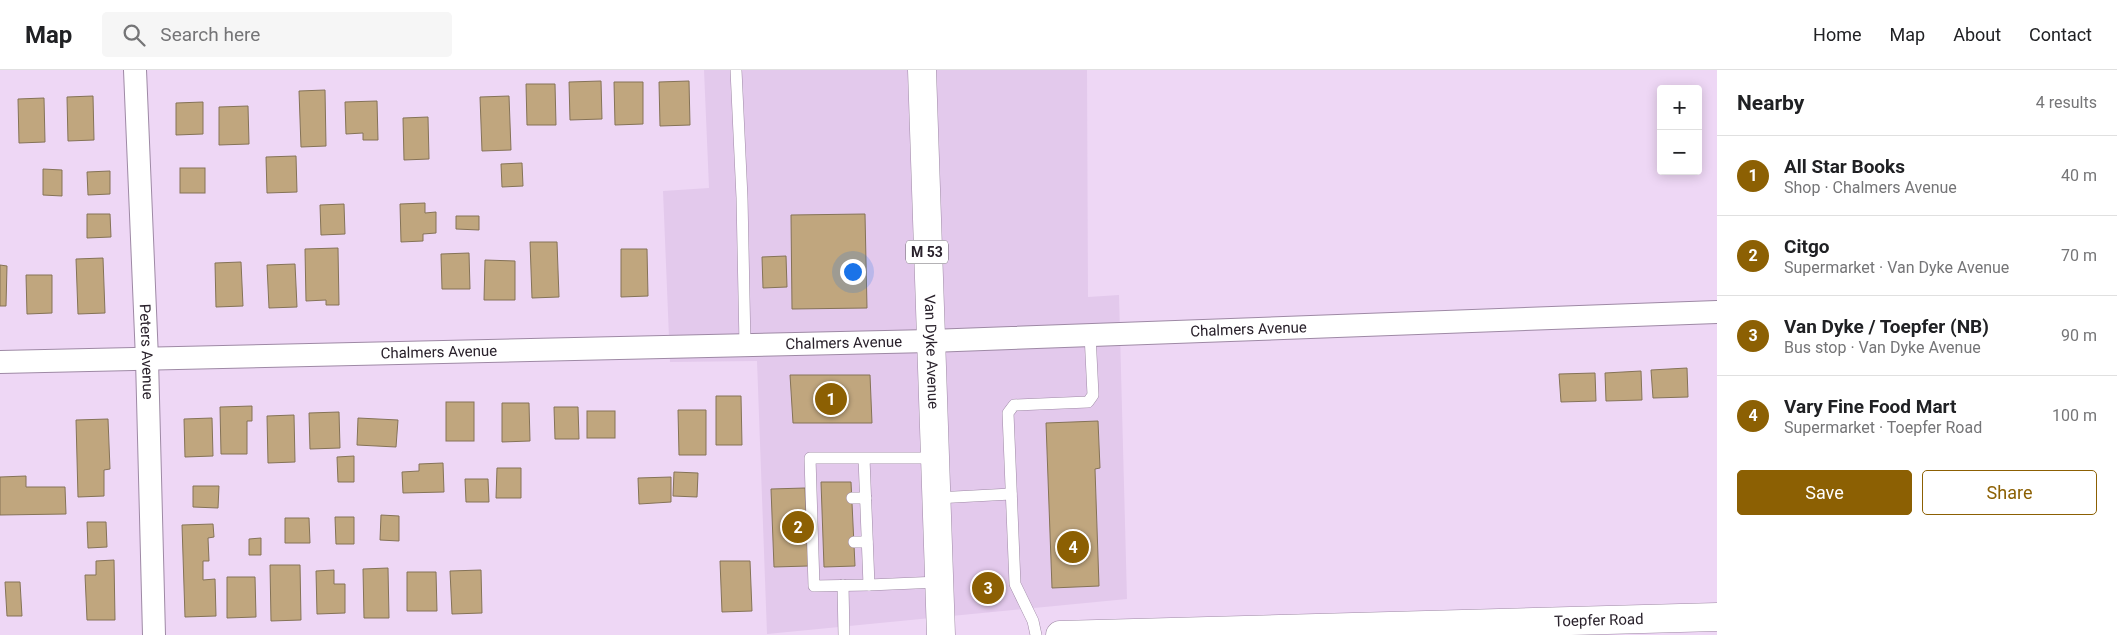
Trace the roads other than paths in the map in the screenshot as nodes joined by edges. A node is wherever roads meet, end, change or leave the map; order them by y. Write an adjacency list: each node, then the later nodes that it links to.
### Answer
1 (135, 70): 8 (street, Peters Avenue)
2 (736, 70): 7 (lane)
3 (922, 70): 6 (street, Van Dyke Avenue / M 53)
4 (1717, 312): 5 (street, Chalmers Avenue)
5 (1090, 334): 6 (street, Chalmers Avenue); 12 (lane)
6 (930, 341): 7 (street, Chalmers Avenue); 11 (street, Van Dyke Avenue / M 53)
7 (745, 345): 8 (street, Chalmers Avenue)
8 (147, 359): 9 (street, Chalmers Avenue); 23 (street, Peters Avenue)
9 (0, 362)
10 (864, 458): 11 (lane); 14 (lane); 19 (lane)
11 (934, 458): 15 (street, Van Dyke Avenue / M 53)
12 (1011, 494): 15 (lane); 26 (lane)
13 (852, 498): 14 (lane)
14 (866, 498): 17 (lane)
15 (936, 498): 18 (street, Van Dyke Avenue / M 53)
16 (854, 542): 17 (lane)
17 (867, 542): 20 (lane)
18 (939, 582): 20 (lane); 25 (street, Van Dyke Avenue / M 53)
19 (843, 585): 20 (lane); 24 (lane)
20 (869, 585)
21 (1717, 617): 22 (street, Toepfer Road)
22 (1100, 634): 27 (street, Toepfer Road)
23 (154, 635)
24 (844, 635)
25 (941, 635)
26 (1036, 635)
27 (1060, 635)

